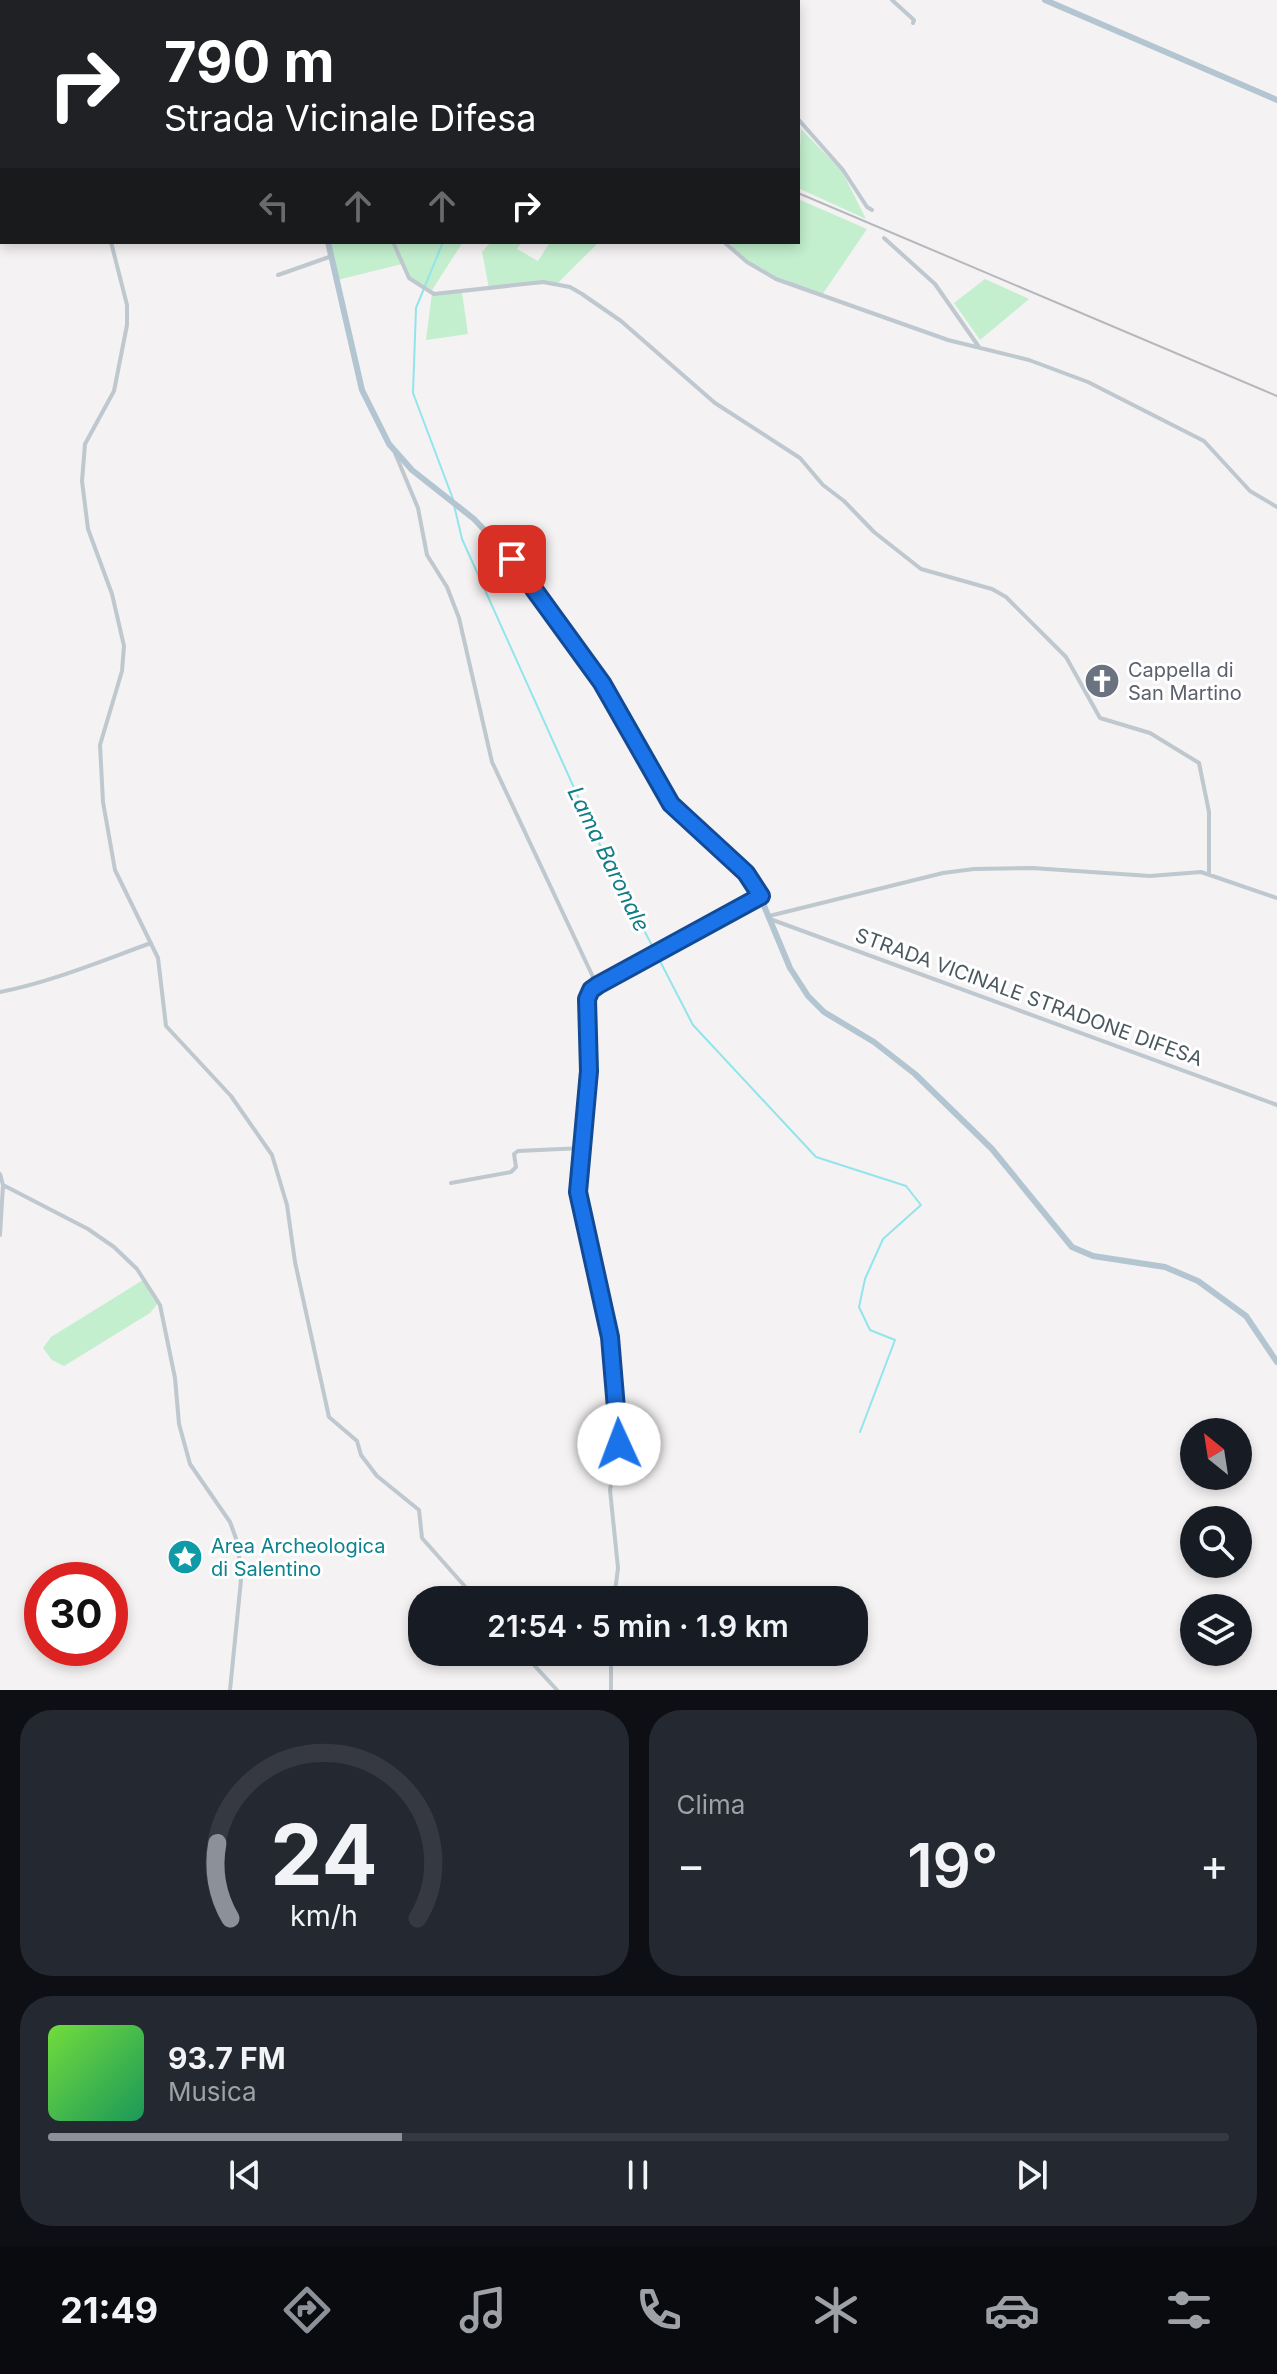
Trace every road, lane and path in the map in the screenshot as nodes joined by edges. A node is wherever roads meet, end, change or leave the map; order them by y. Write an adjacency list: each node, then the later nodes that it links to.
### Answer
1 (892, 0): 3 (street)
2 (1045, 0): 4 (main road)
3 (913, 23)
4 (1277, 100)
5 (800, 121): 6 (street)
6 (872, 210)
7 (884, 238): 14 (street)
8 (112, 244): 21 (street)
9 (329, 244): 12 (main road)
10 (394, 244): 17 (street)
11 (726, 244): 14 (street)
12 (332, 256): 13 (street); 15 (main road)
13 (278, 275)
14 (979, 347): 16 (street)
15 (395, 453): 18 (main road); 22 (street)
16 (1277, 507)
17 (1209, 875): 19 (street); 20 (street)
18 (761, 896): 20 (main road); 22 (street)
19 (1277, 898)
20 (770, 917): 24 (street, STRADA VICINALE STRADONE DIFESA); 30 (main road)
21 (151, 943): 23 (street); 31 (street)
22 (591, 990): 25 (street)
23 (0, 992)
24 (1277, 1105)
25 (583, 1148): 27 (street); 32 (street)
26 (0, 1174): 28 (street)
27 (451, 1183)
28 (3, 1185): 29 (street); 35 (street)
29 (0, 1235)
30 (1277, 1362)
31 (465, 1586)
32 (616, 1586)
33 (535, 1666): 36 (street)
34 (611, 1666): 37 (street)
35 (230, 1690)
36 (557, 1690)
37 (611, 1690)

